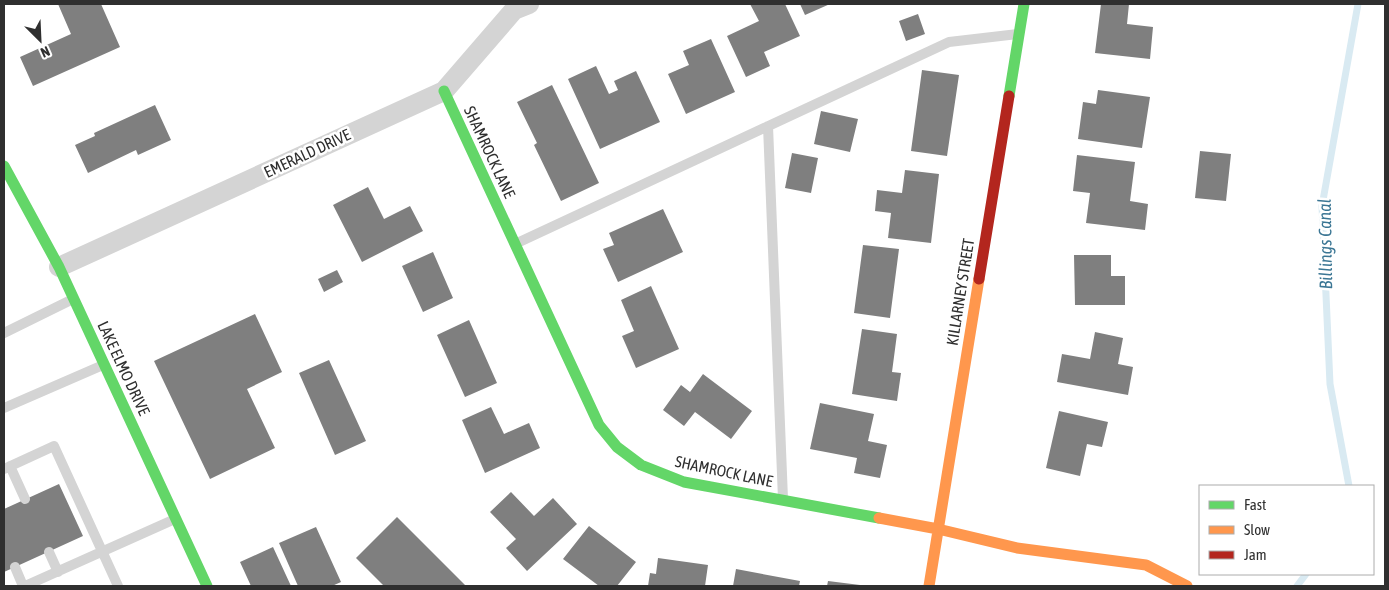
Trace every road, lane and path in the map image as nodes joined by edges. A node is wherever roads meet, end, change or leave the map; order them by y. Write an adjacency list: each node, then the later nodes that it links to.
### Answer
1 (528, 4): 4 (street, EMERALD DRIVE)
2 (1024, 4): 3 (street, KILLARNEY STREET)
3 (1019, 34): 5 (lane); 17 (street, KILLARNEY STREET)
4 (444, 91): 7 (street, SHAMROCK LANE); 8 (street, EMERALD DRIVE)
5 (768, 126): 7 (lane); 15 (lane)
6 (4, 166): 8 (street, LAKE ELMO DRIVE)
7 (515, 244): 15 (street, SHAMROCK LANE)
8 (59, 267): 9 (street, LAKE ELMO DRIVE)
9 (74, 299): 10 (lane); 11 (street, LAKE ELMO DRIVE)
10 (4, 332)
11 (104, 364): 12 (lane); 16 (street, LAKE ELMO DRIVE)
12 (4, 408)
13 (7, 468): 14 (lane); 19 (lane)
14 (25, 499)
15 (783, 500): 17 (street, SHAMROCK LANE)
16 (176, 519): 19 (lane); 24 (street, LAKE ELMO DRIVE)
17 (938, 529): 25 (street, KILLARNEY STREET); 26 (street, SHAMROCK LANE)
18 (49, 552): 21 (lane)
19 (102, 552): 21 (lane); 23 (lane)
20 (15, 567): 22 (lane)
21 (58, 572): 22 (lane)
22 (24, 586)
23 (118, 586)
24 (207, 586)
25 (929, 586)
26 (1187, 586)

